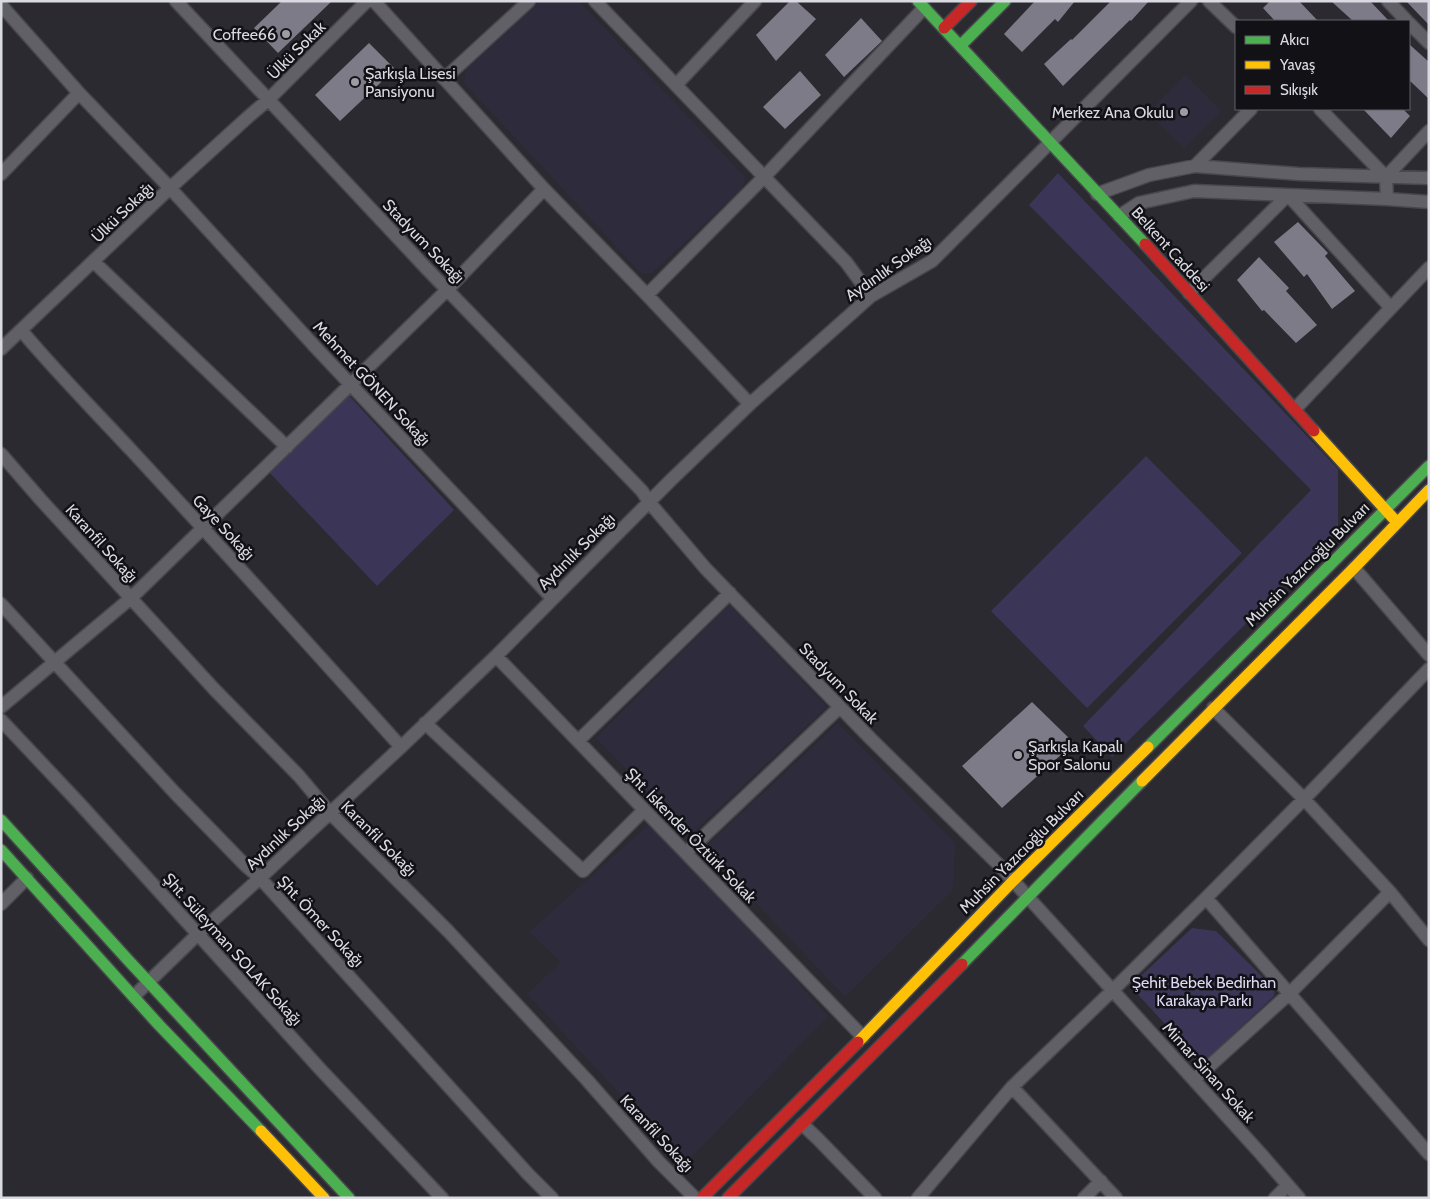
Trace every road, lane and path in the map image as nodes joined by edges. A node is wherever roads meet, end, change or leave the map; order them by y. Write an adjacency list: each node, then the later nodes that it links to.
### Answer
1 (176, 1): 23 (street, Stadyum Sokağı)
2 (367, 1): 23 (street, Ülkü Sokak)
3 (374, 1): 20 (street)
4 (529, 1): 20 (street)
5 (595, 1): 21 (street)
6 (755, 1): 21 (street)
7 (971, 1): 17 (main road)
8 (1005, 1): 19 (main road)
9 (1191, 1): 27 (street, Aydınlık Sokağı)
10 (1210, 1): 16 (street)
11 (1388, 1): 14 (street)
12 (1, 4): 22 (street, Mehmet GÖNEN Sokağı)
13 (921, 5): 17 (main road, Belkent Caddesi); 31 (street)
14 (1406, 20)
15 (1410, 24): 18 (street)
16 (1235, 26)
17 (944, 28): 19 (main road, Belkent Caddesi)
18 (1429, 43)
19 (960, 46): 27 (main road, Belkent Caddesi)
20 (444, 79): 34 (street)
21 (676, 85): 31 (street)
22 (78, 93): 29 (street); 33 (street, Mehmet GÖNEN Sokağı)
23 (268, 100): 33 (street, Ülkü Sokağı); 42 (street, Stadyum Sokağı)
24 (1250, 110): 28 (street)
25 (1321, 110): 30 (street)
26 (1429, 131): 30 (street)
27 (1050, 141): 35 (main road, Belkent Caddesi); 45 (street, Aydınlık Sokağı)
28 (1195, 166): 30 (street); 35 (street)
29 (1, 174)
30 (1386, 176): 32 (street); 37 (street)
31 (764, 177): 44 (street); 45 (street)
32 (1429, 178)
33 (170, 188): 40 (street, Ülkü Sokağı); 49 (street, Mehmet GÖNEN Sokağı)
34 (544, 189): 42 (street); 44 (street)
35 (1097, 194): 39 (main road, Belkent Caddesi)
36 (1288, 195): 37 (street); 39 (street); 43 (street); 46 (street)
37 (1388, 199): 38 (street)
38 (1429, 202)
39 (1119, 216): 43 (main road, Belkent Caddesi)
40 (94, 262): 47 (street, Ülkü Sokağı); 52 (street)
41 (1429, 268): 46 (street)
42 (447, 290): 49 (street); 56 (street, Stadyum Sokağı)
43 (1189, 292): 51 (main road, Belkent Caddesi)
44 (647, 295): 50 (street)
45 (871, 296): 50 (street, Aydınlık Sokağı)
46 (1391, 308): 51 (street)
47 (20, 330): 48 (street, Ülkü Sokağı); 59 (street, Gaye Sokağı)
48 (1, 349)
49 (351, 384): 52 (street); 63 (street, Mehmet GÖNEN Sokağı)
50 (751, 403): 56 (street, Aydınlık Sokağı)
51 (1295, 409): 57 (main road, Belkent Caddesi)
52 (287, 447): 59 (street)
53 (1, 454): 62 (street, Karanfil Sokağı)
54 (1429, 466): 57 (main road, Muhsin Yazıcıoğlu Bulvarı)
55 (1429, 490): 58 (main road, Muhsin Yazıcıoğlu Bulvarı)
56 (650, 502): 61 (street, Stadyum Sokak); 63 (street, Aydınlık Sokağı)
57 (1386, 509): 58 (main road, Belkent Caddesi); 84 (main road, Muhsin Yazıcıoğlu Bulvarı)
58 (1396, 522): 60 (main road, Muhsin Yazıcıoğlu Bulvarı)
59 (203, 529): 62 (street); 75 (street, Gaye Sokağı)
60 (1354, 568): 65 (street); 71 (main road, Muhsin Yazıcıoğlu Bulvarı)
61 (730, 593): 70 (street, Stadyum Sokak); 74 (street)
62 (131, 598): 67 (street); 78 (street, Karanfil Sokağı)
63 (552, 598): 66 (street, Aydınlık Sokağı)
64 (1, 604): 67 (street, Şht. Ömer Sokağı)
65 (1429, 655)
66 (496, 656): 73 (street, Aydınlık Sokağı); 74 (street, Şht. İskender Öztürk Sokak)
67 (55, 663): 69 (street); 83 (street, Şht. Ömer Sokağı)
68 (1429, 670): 76 (street)
69 (1, 707)
70 (840, 708): 81 (street); 84 (street, Stadyum Sokak)
71 (1213, 708): 76 (street); 86 (main road, Muhsin Yazıcıoğlu Bulvarı)
72 (1, 720): 89 (street, Şht. Süleyman SOLAK Sokağı)
73 (426, 723): 75 (street, Aydınlık Sokağı); 77 (street)
74 (578, 742): 77 (street, Şht. İskender Öztürk Sokak)
75 (401, 748): 78 (street, Aydınlık Sokağı)
76 (1304, 798): 85 (street); 87 (street)
77 (644, 810): 81 (street, Şht. İskender Öztürk Sokak)
78 (330, 813): 83 (street, Aydınlık Sokağı); 106 (street, Karanfil Sokağı)
79 (1, 820): 91 (main road)
80 (1, 850): 82 (main road)
81 (686, 853): 95 (street, Şht. İskender Öztürk Sokak)
82 (27, 878): 88 (street); 94 (main road)
83 (260, 878): 89 (street, Aydınlık Sokağı); 105 (street, Şht. Ömer Sokağı)
84 (1013, 880): 86 (street, Mimar Sinan Sokak); 95 (main road, Muhsin Yazıcıoğlu Bulvarı)
85 (1390, 892): 90 (street); 93 (street)
86 (1028, 896): 92 (street, Mimar Sinan Sokak); 98 (main road, Muhsin Yazıcıoğlu Bulvarı)
87 (1206, 898): 92 (street); 93 (street)
88 (1, 904)
89 (198, 934): 91 (street, Aydınlık Sokağı); 104 (street, Şht. Süleyman SOLAK Sokağı)
90 (1429, 940)
91 (149, 982): 94 (street, Aydınlık Sokağı); 103 (main road)
92 (1113, 990): 96 (street, Mimar Sinan Sokak); 97 (street)
93 (1290, 993): 96 (street); 99 (street)
94 (134, 996): 102 (main road)
95 (863, 1037): 107 (main road, Muhsin Yazıcıoğlu Bulvarı)
96 (1194, 1080): 101 (street, Mimar Sinan Sokak)
97 (1012, 1087): 100 (street); 110 (street)
98 (802, 1124): 108 (main road, Muhsin Yazıcıoğlu Bulvarı); 109 (street)
99 (1429, 1154)
100 (1101, 1181): 111 (street); 112 (street)
101 (1287, 1186): 113 (street); 114 (street, Mimar Sinan Sokak)
102 (324, 1198)
103 (348, 1198)
104 (442, 1198)
105 (552, 1198)
106 (695, 1198)
107 (702, 1198)
108 (728, 1198)
109 (875, 1198)
110 (918, 1198)
111 (1084, 1198)
112 (1116, 1198)
113 (1275, 1198)
114 (1299, 1198)

